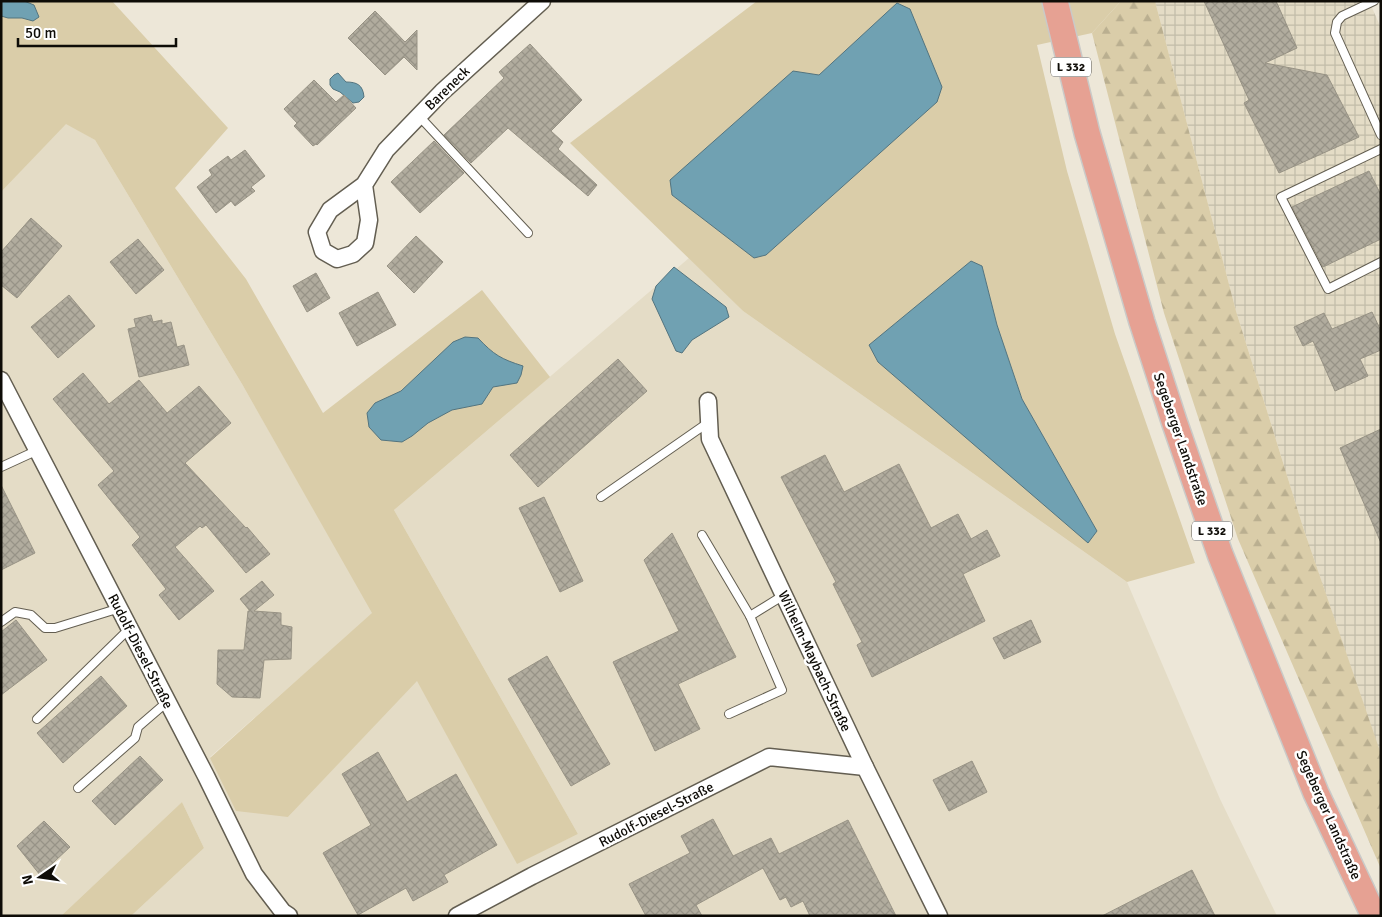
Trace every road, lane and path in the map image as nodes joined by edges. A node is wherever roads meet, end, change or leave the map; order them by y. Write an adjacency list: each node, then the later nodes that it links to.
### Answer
1 (542, 1): 4 (street, Bareneck)
2 (1055, 1): 30 (main road, Segeberger Landstraße / L 332)
3 (1374, 1): 5 (lane)
4 (418, 116): 7 (street, Bareneck); 8 (lane)
5 (1381, 135)
6 (1381, 149): 9 (lane)
7 (364, 185)
8 (528, 233)
9 (1381, 262)
10 (1, 380): 13 (street, Rudolf-Diesel-Straße)
11 (708, 401): 12 (street, Wilhelm-Maybach-Straße)
12 (710, 422): 15 (lane); 17 (street, Wilhelm-Maybach-Straße)
13 (38, 450): 14 (lane); 18 (street, Rudolf-Diesel-Straße)
14 (1, 467)
15 (601, 497)
16 (702, 534): 19 (lane)
17 (784, 595): 19 (lane); 25 (street, Wilhelm-Maybach-Straße)
18 (120, 608): 20 (lane); 21 (street, Rudolf-Diesel-Straße)
19 (750, 616): 23 (lane)
20 (1, 622)
21 (130, 628): 22 (street, Rudolf-Diesel-Straße); 24 (lane)
22 (168, 701): 26 (lane); 27 (street, Rudolf-Diesel-Straße)
23 (729, 714)
24 (37, 719)
25 (865, 767): 28 (street, Rudolf-Diesel-Straße); 29 (street, Wilhelm-Maybach-Straße)
26 (78, 788)
27 (289, 916)
28 (456, 916)
29 (939, 916)
30 (1374, 916)

